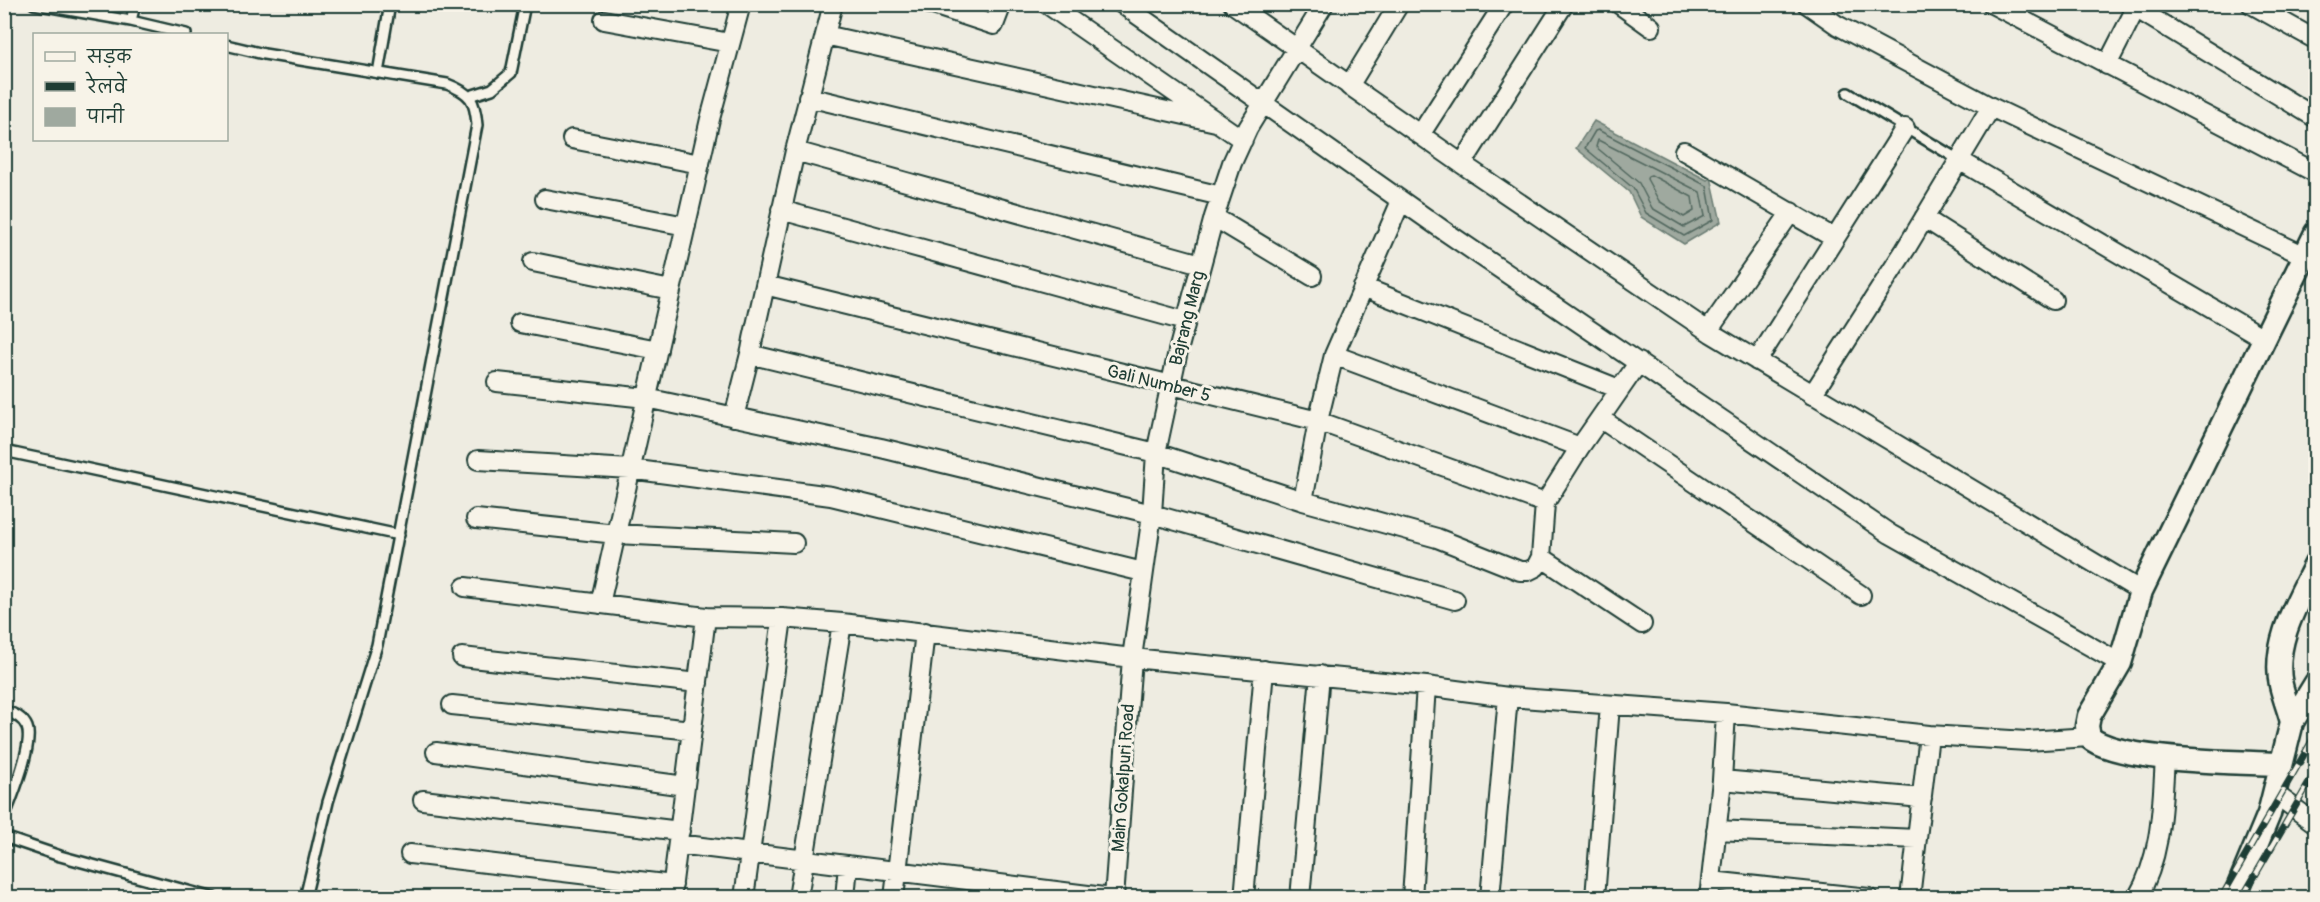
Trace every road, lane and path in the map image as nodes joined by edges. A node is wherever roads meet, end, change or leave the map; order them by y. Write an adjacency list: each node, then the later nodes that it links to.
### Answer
1 (34, 4): 22 (lane)
2 (135, 4): 22 (lane)
3 (390, 4): 31 (lane)
4 (525, 4): 34 (lane)
5 (741, 4): 27 (street)
6 (833, 4): 25 (street)
7 (930, 4): 8 (street)
8 (1002, 4)
9 (1047, 4): 39 (street)
10 (1122, 4): 36 (street)
11 (1233, 4): 29 (street)
12 (1324, 4): 29 (street, Bajrang Marg)
13 (1399, 4): 32 (street)
14 (1504, 4): 41 (street)
15 (1564, 4): 48 (street)
16 (1618, 4): 23 (street)
17 (1807, 4): 37 (street)
18 (1992, 4): 30 (street)
19 (2252, 4): 26 (street)
20 (2134, 6): 30 (street); 38 (street)
21 (604, 20): 27 (street)
22 (131, 21): 24 (lane)
23 (1651, 27)
24 (182, 33)
25 (825, 35): 35 (street); 39 (street)
26 (2316, 40)
27 (730, 43): 47 (street)
28 (228, 45): 31 (lane)
29 (1296, 50): 32 (street); 36 (street, Bajrang Marg)
30 (2107, 65): 49 (street)
31 (378, 73): 34 (lane)
32 (1349, 86): 41 (street)
33 (1848, 93): 40 (lane)
34 (470, 96): 95 (lane)
35 (808, 97): 44 (street); 50 (street)
36 (1263, 104): 43 (street, Bajrang Marg); 52 (street)
37 (1991, 107): 46 (street); 60 (street)
38 (2316, 118)
39 (1216, 122): 43 (street)
40 (1905, 128): 46 (lane); 59 (street)
41 (1420, 135): 48 (street)
42 (572, 139): 47 (street)
43 (1243, 140): 50 (street, Bajrang Marg)
44 (795, 151): 53 (street); 62 (street)
45 (1684, 151): 54 (street)
46 (1959, 160): 56 (street); 71 (street)
47 (699, 164): 57 (street)
48 (1462, 164): 70 (street)
49 (2316, 173)
50 (1221, 196): 55 (street, Bajrang Marg)
51 (545, 199): 57 (street)
52 (1401, 201): 65 (street); 76 (street)
53 (781, 210): 64 (street); 68 (street)
54 (1791, 212): 59 (street); 70 (street)
55 (1214, 217): 62 (street, Bajrang Marg); 63 (street)
56 (1924, 218): 67 (street); 80 (street)
57 (686, 226): 66 (street)
58 (2316, 233): 60 (street)
59 (1834, 238): 75 (street)
60 (2306, 256): 71 (street)
61 (533, 262): 66 (street)
62 (1201, 264): 68 (street, Bajrang Marg)
63 (1312, 276)
64 (765, 285): 73 (street); 78 (street, Gali Number 5)
65 (1362, 287): 74 (street); 79 (street)
66 (671, 290): 72 (street)
67 (2053, 300)
68 (1185, 321): 78 (street, Bajrang Marg)
69 (520, 323): 72 (street)
70 (1708, 331): 75 (street)
71 (2265, 339): 101 (street)
72 (658, 350): 81 (street)
73 (751, 350): 82 (street); 87 (street)
74 (1334, 355): 84 (street); 85 (street)
75 (1757, 361): 80 (street)
76 (1639, 362): 79 (street); 112 (street)
77 (497, 382): 81 (street)
78 (1170, 386): 84 (street, Gali Number 5); 87 (street, Bajrang Marg)
79 (1619, 389): 83 (street)
80 (1812, 395): 101 (street)
81 (646, 398): 82 (street); 89 (street)
82 (734, 417): 92 (street)
83 (1601, 419): 85 (street); 102 (street)
84 (1318, 421): 90 (street); 91 (street, Gali Number 5)
85 (1580, 447): 91 (street)
86 (4, 451): 95 (lane)
87 (1156, 453): 90 (street); 92 (street, Bajrang Marg)
88 (478, 460): 89 (street)
89 (630, 469): 94 (street); 99 (street)
90 (1304, 501): 97 (street)
91 (1545, 503): 97 (street)
92 (1152, 514): 99 (street, Bajrang Marg); 103 (street)
93 (476, 519): 94 (street)
94 (616, 534): 96 (street); 104 (street)
95 (399, 535): 149 (lane)
96 (794, 543)
97 (1541, 557): 108 (street)
98 (2316, 564): 123 (street)
99 (1143, 572): 111 (street, Bajrang Marg)
100 (465, 587): 104 (street)
101 (2141, 591): 112 (street)
102 (1861, 595)
103 (1455, 600)
104 (600, 604): 105 (street)
105 (706, 617): 106 (street); 115 (street)
106 (782, 618): 107 (street); 141 (street)
107 (842, 623): 109 (street); 143 (street)
108 (1642, 624)
109 (925, 632): 111 (street); 145 (street)
110 (462, 657): 115 (street)
111 (1132, 658): 113 (street); 154 (street, Main Gokalpuri Road)
112 (2120, 663): 126 (street)
113 (1264, 670): 114 (street); 155 (street)
114 (1320, 675): 117 (street); 156 (street)
115 (698, 683): 124 (street)
116 (2316, 683): 123 (street)
117 (1426, 686): 118 (street); 157 (street)
118 (1508, 697): 120 (street); 158 (street)
119 (452, 705): 124 (street)
120 (1611, 705): 122 (street); 159 (street)
121 (4, 711): 135 (lane)
122 (1726, 713): 125 (street); 130 (street)
123 (2292, 722): 129 (street)
124 (692, 730): 131 (street)
125 (1929, 735): 126 (street); 133 (street)
126 (2089, 737): 128 (street)
127 (436, 752): 131 (street)
128 (2169, 758): 129 (street); 162 (street)
129 (2280, 764): 132 (street)
130 (1722, 780): 133 (street); 137 (street)
131 (685, 786): 139 (street)
132 (2274, 793): 136 (street); 163 (street)
133 (1922, 798): 140 (street)
134 (423, 800): 139 (street)
135 (4, 818)
136 (2316, 824)
137 (1716, 830): 140 (street); 146 (street)
138 (4, 837): 148 (lane)
139 (679, 837): 141 (street); 147 (street)
140 (1917, 839): 161 (street)
141 (749, 853): 143 (street); 150 (street)
142 (410, 854): 147 (street)
143 (803, 859): 144 (street); 151 (street)
144 (848, 865): 145 (street); 152 (street)
145 (897, 871): 153 (street); 154 (street)
146 (1710, 889): 160 (street)
147 (672, 891)
148 (214, 897)
149 (305, 897)
150 (744, 897)
151 (798, 897)
152 (845, 897)
153 (894, 897)
154 (1113, 897)
155 (1244, 897)
156 (1300, 897)
157 (1412, 897)
158 (1490, 897)
159 (1595, 897)
160 (1869, 897)
161 (1910, 897)
162 (2137, 897)
163 (2234, 897)

